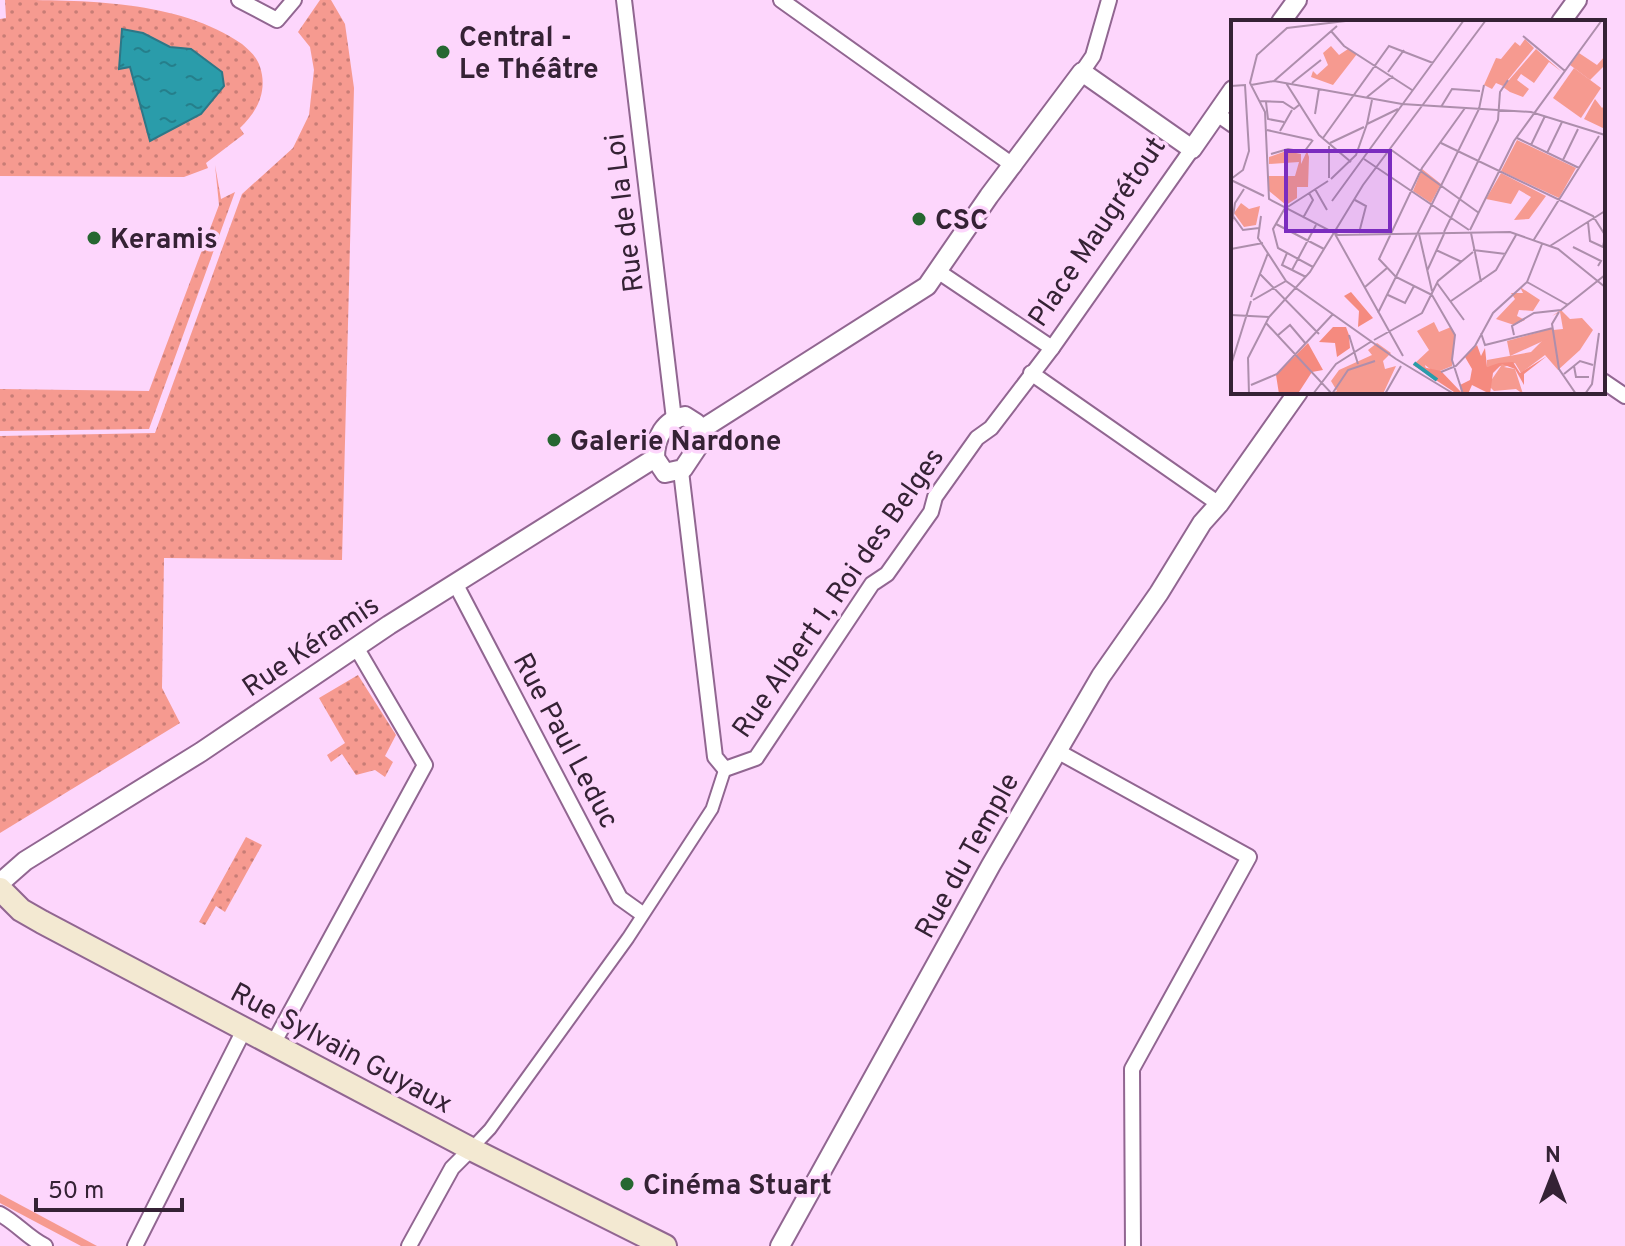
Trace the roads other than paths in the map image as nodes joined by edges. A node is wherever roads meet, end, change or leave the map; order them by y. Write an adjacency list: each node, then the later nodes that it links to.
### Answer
1 (239, 0): 2 (street)
2 (294, 0)
3 (624, 0): 22 (street, Rue de la Loi)
4 (781, 0): 15 (street)
5 (1109, 0): 10 (street)
6 (1297, 0): 8 (street)
7 (1577, 0): 9 (street)
8 (1282, 20)
9 (1562, 20)
10 (1082, 72): 14 (street, Place Maugrétout); 15 (street)
11 (1231, 93): 12 (street)
12 (1217, 114): 13 (street); 14 (street)
13 (1231, 124)
14 (1192, 149): 17 (street, Place Maugrétout)
15 (1014, 166): 16 (street)
16 (939, 272): 17 (street, Place Maugrétout); 23 (street)
17 (1052, 348): 18 (street, Rue Albert 1, Roi des Belges)
18 (1031, 373): 26 (street); 30 (street, Rue Albert 1, Roi des Belges)
19 (1605, 382): 21 (street)
20 (1297, 394): 26 (street, Rue du Temple)
21 (1625, 396)
22 (674, 419): 23 (street); 24 (street)
23 (699, 431): 25 (street)
24 (655, 458): 25 (street); 27 (street, Rue Kéramis)
25 (681, 471): 30 (street)
26 (1219, 504): 29 (street, Rue du Temple)
27 (455, 583): 28 (street, Rue Kéramis); 33 (street, Rue Paul Leduc)
28 (356, 647): 31 (street, Rue Kéramis); 35 (street)
29 (1057, 751): 42 (street, Rue du Temple); 43 (street)
30 (725, 769): 33 (street, Rue Albert 1, Roi des Belges)
31 (0, 883)
32 (0, 889): 34 (main road, Rue Sylvain Guyaux)
33 (641, 913): 36 (street, Rue Albert 1, Roi des Belges)
34 (244, 1030): 35 (main road, Rue Sylvain Guyaux); 39 (street)
35 (273, 1044): 36 (main road, Rue Sylvain Guyaux)
36 (471, 1149): 40 (street); 41 (main road, Rue Sylvain Guyaux)
37 (0, 1214): 38 (street)
38 (45, 1246)
39 (135, 1246)
40 (409, 1246)
41 (665, 1246)
42 (780, 1246)
43 (1133, 1246)

